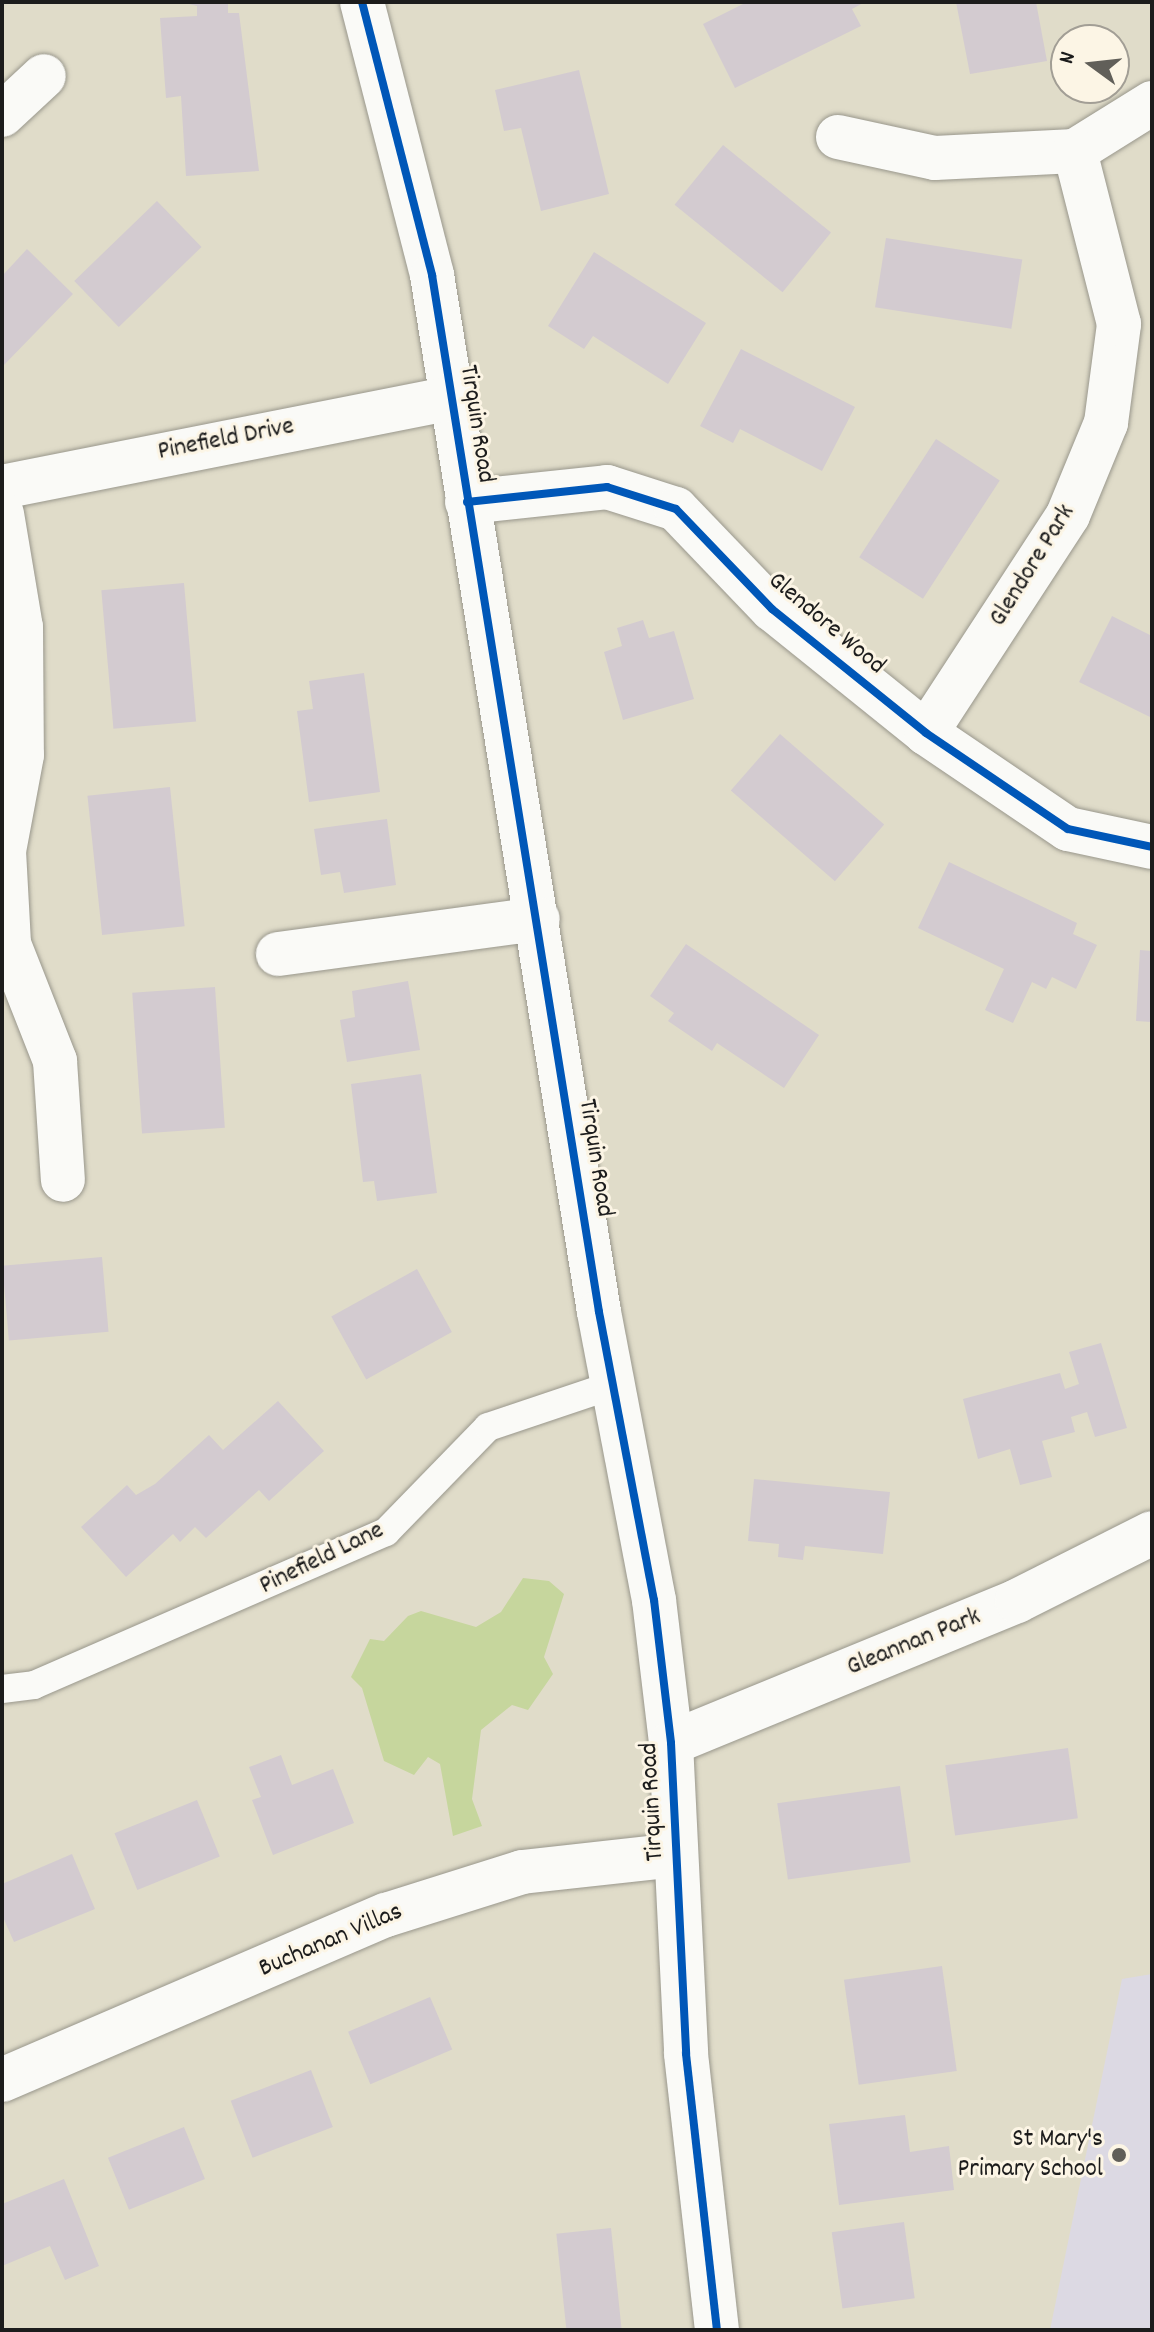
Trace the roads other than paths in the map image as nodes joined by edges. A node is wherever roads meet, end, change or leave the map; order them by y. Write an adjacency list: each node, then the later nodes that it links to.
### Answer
1 (362, 2): 7 (street, Tirquin Road)
2 (44, 76): 4 (street)
3 (1152, 103): 6 (street)
4 (2, 115)
5 (838, 137): 6 (street)
6 (1075, 151): 11 (street, Glendore Park)
7 (452, 398): 8 (street, Pinefield Drive); 9 (street, Tirquin Road)
8 (2, 487)
9 (467, 502): 11 (street, Glendore Wood); 13 (street, Tirquin Road)
10 (2, 514): 15 (street)
11 (926, 733): 12 (street, Glendore Wood)
12 (1152, 847)
13 (538, 919): 14 (street); 16 (street, Tirquin Road)
14 (278, 954)
15 (63, 1180)
16 (613, 1385): 18 (lane, Pinefield Lane); 19 (street, Tirquin Road)
17 (1152, 1533): 19 (street, Gleannan Park)
18 (2, 1689)
19 (671, 1743): 20 (street, Tirquin Road)
20 (675, 1855): 21 (street, Buchanan Villas); 22 (street, Tirquin Road)
21 (2, 2080)
22 (717, 2330)

